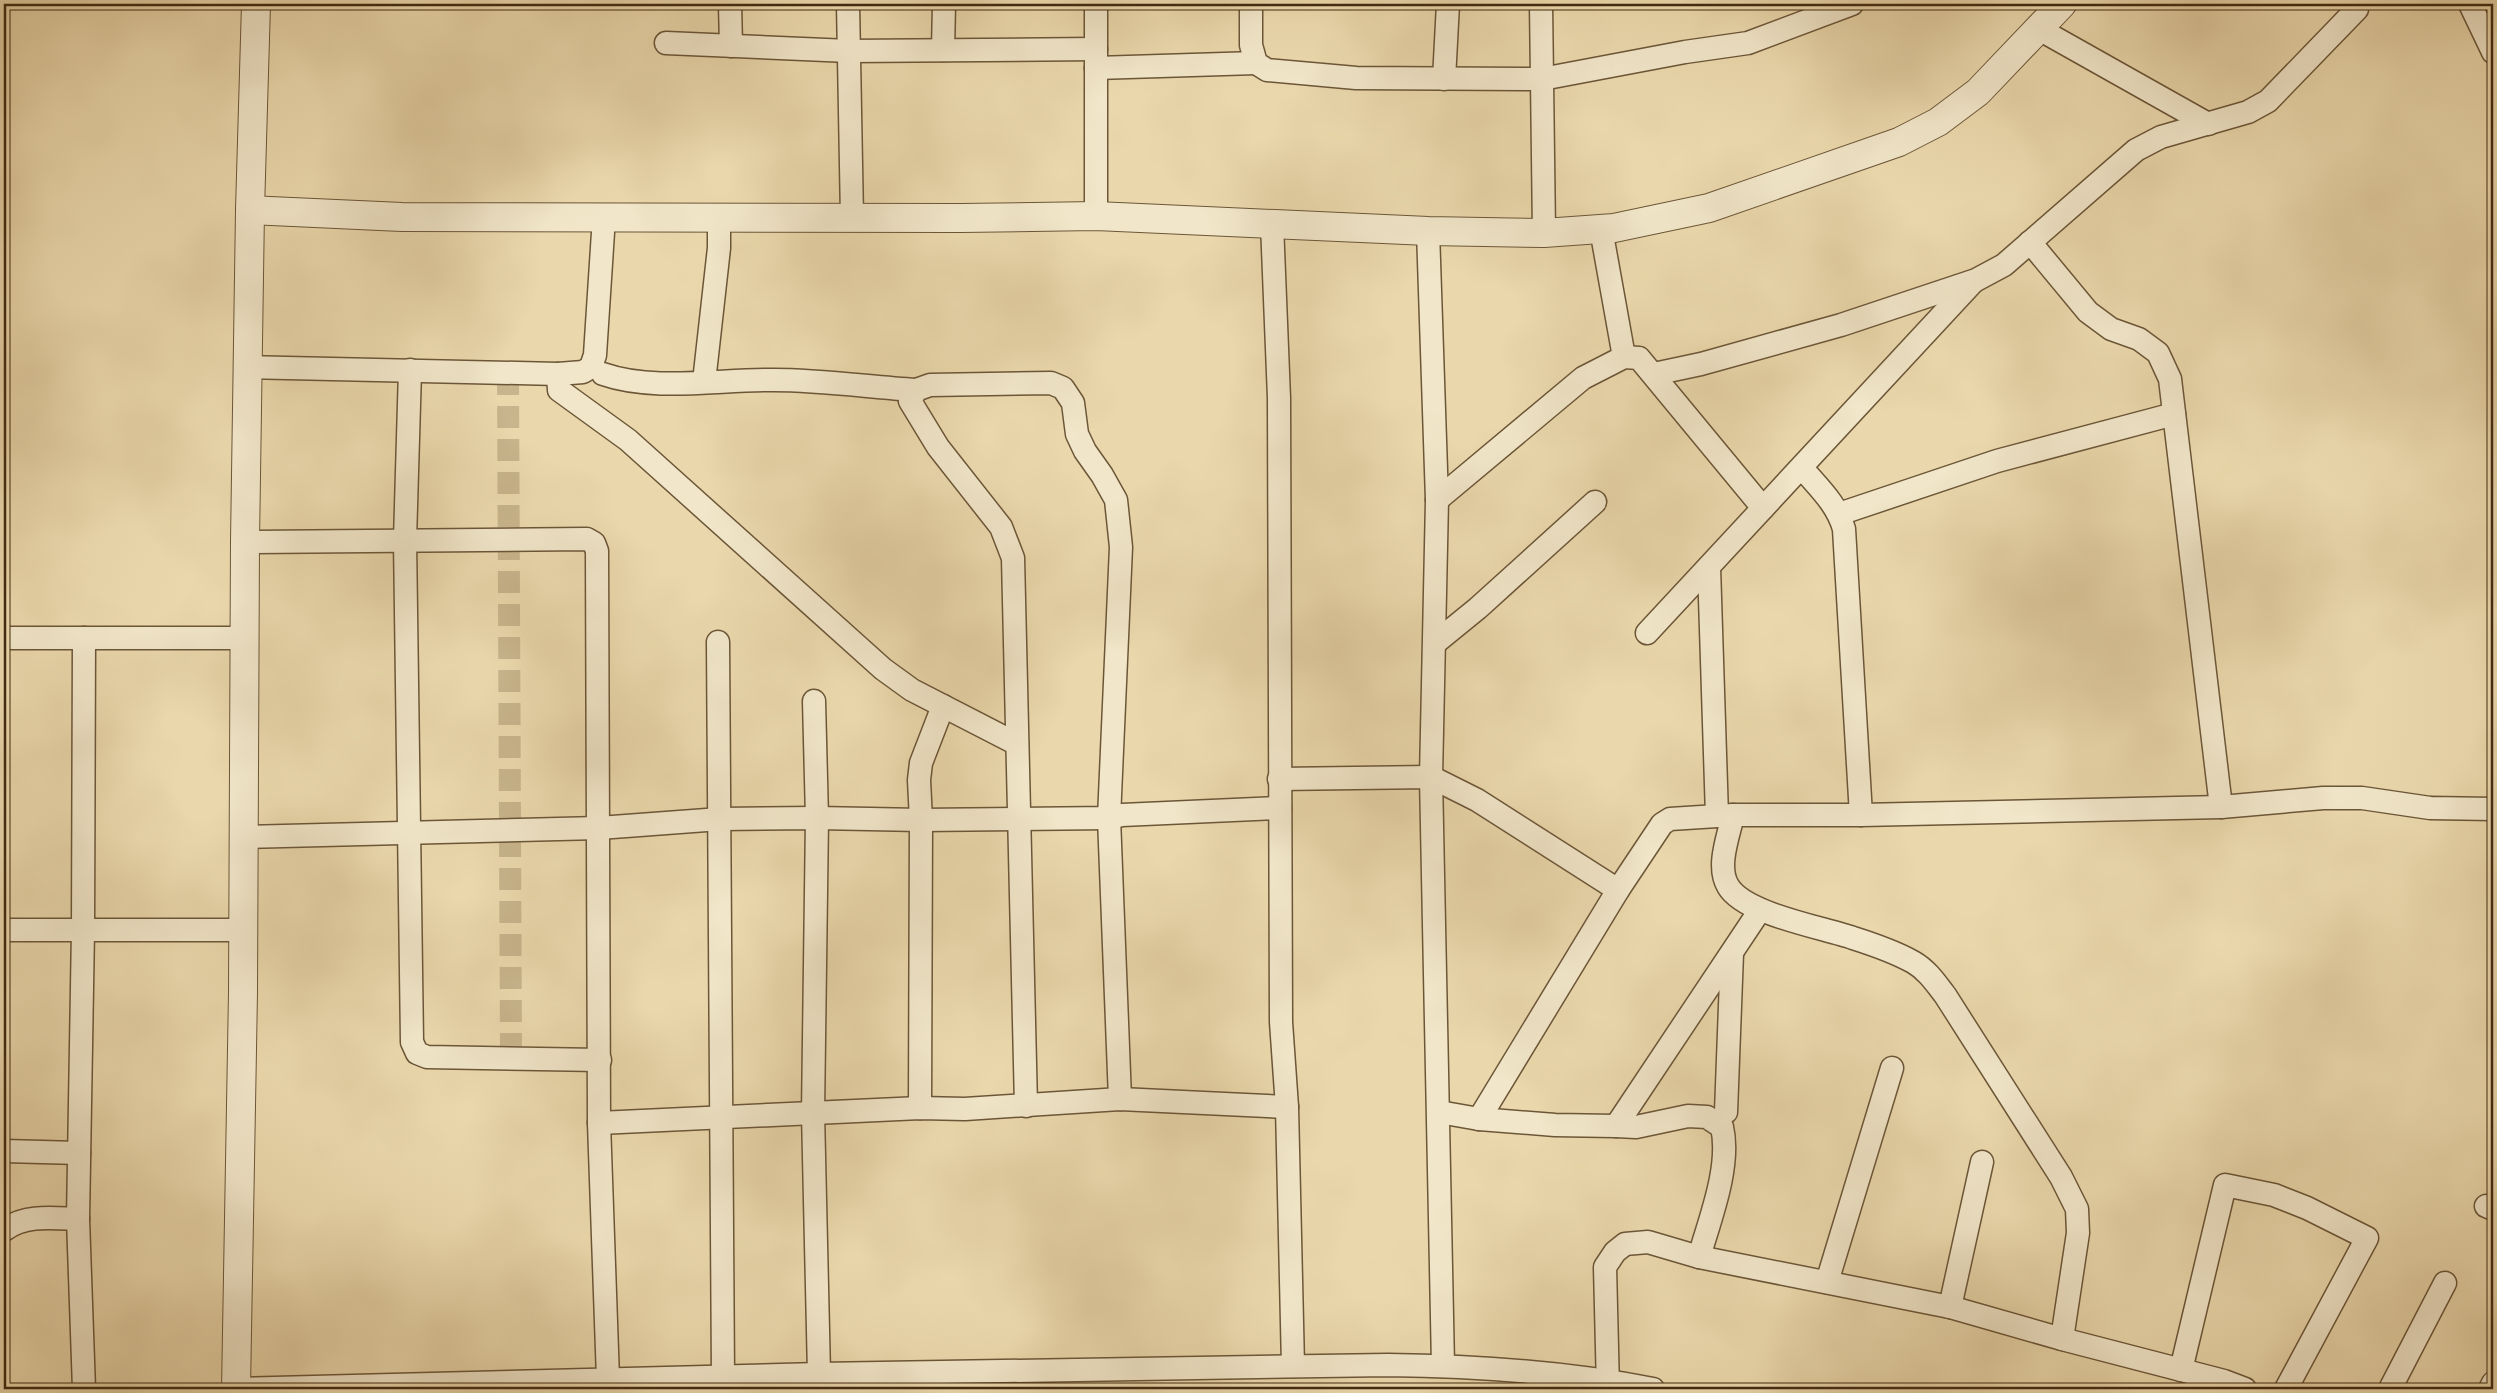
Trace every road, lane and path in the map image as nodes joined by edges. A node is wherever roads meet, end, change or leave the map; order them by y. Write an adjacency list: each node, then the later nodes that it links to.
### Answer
1 (256, 4): 24 (street)
2 (730, 4): 15 (street)
3 (848, 4): 17 (street)
4 (944, 4): 16 (street)
5 (1096, 4): 19 (street)
6 (1251, 4): 20 (street)
7 (1448, 4): 21 (street)
8 (1541, 4): 22 (street)
9 (1852, 4): 22 (street)
10 (2062, 4): 13 (street)
11 (2470, 4): 18 (street)
12 (2357, 9): 23 (street)
13 (2038, 30): 23 (street); 30 (street)
14 (666, 43): 15 (street)
15 (731, 46): 17 (street)
16 (943, 50): 17 (street); 19 (street)
17 (849, 52): 28 (street)
18 (2493, 52)
19 (1096, 58): 20 (street); 25 (street)
20 (1256, 62): 21 (street)
21 (1444, 79): 22 (street)
22 (1542, 79): 32 (street)
23 (2208, 124): 33 (street)
24 (250, 210): 26 (street); 36 (street)
25 (1096, 216): 28 (street); 29 (street)
26 (604, 217): 27 (street); 38 (street)
27 (719, 217): 28 (street); 41 (street)
28 (852, 218)
29 (1272, 224): 31 (street); 62 (street)
30 (1601, 229): 32 (street); 35 (street)
31 (1428, 231): 32 (street); 45 (street)
32 (1544, 233)
33 (2030, 242): 34 (street); 43 (street)
34 (1976, 280): 40 (street); 44 (street)
35 (1624, 357): 40 (street); 45 (street)
36 (248, 367): 37 (street); 50 (street)
37 (410, 370): 38 (street); 49 (street)
38 (558, 374): 59 (street)
39 (603, 374): 41 (street)
40 (1654, 374): 47 (street)
41 (704, 382): 42 (street)
42 (916, 390): 60 (street); 69 (street)
43 (2174, 414): 48 (street); 63 (street)
44 (1802, 468): 47 (street); 48 (street)
45 (1437, 500): 57 (street)
46 (1595, 502): 57 (street)
47 (1763, 508): 51 (street)
48 (1840, 514): 67 (street)
49 (405, 540): 50 (street); 73 (street); 74 (street)
50 (245, 542): 55 (street)
51 (1709, 567): 52 (street); 66 (street)
52 (1647, 632)
53 (4, 638): 54 (street)
54 (84, 638): 55 (street); 79 (street)
55 (244, 638): 75 (street)
56 (718, 642): 70 (street)
57 (1435, 643): 61 (street)
58 (814, 701): 68 (street)
59 (943, 706): 60 (street); 71 (street)
60 (1017, 744): 72 (street)
61 (1432, 777): 62 (street); 76 (street); 88 (street)
62 (1279, 780): 64 (street)
63 (2221, 807): 65 (street); 67 (street)
64 (1280, 808): 69 (street); 86 (street)
65 (2493, 809)
66 (1725, 815): 67 (street); 76 (street); 77 (street)
67 (1861, 815)
68 (816, 818): 70 (street); 71 (street); 90 (street)
69 (1109, 818): 72 (street); 84 (street)
70 (720, 819): 73 (street); 91 (street)
71 (921, 820): 72 (street); 87 (street)
72 (1019, 820): 85 (street)
73 (599, 828): 74 (street); 82 (street)
74 (409, 833): 75 (street); 82 (street)
75 (244, 837): 80 (street)
76 (1618, 890): 92 (street)
77 (1760, 910): 81 (street); 104 (street)
78 (4, 930): 79 (street)
79 (83, 930): 80 (street); 96 (street)
80 (243, 930): 116 (street)
81 (1732, 952): 89 (street); 94 (street)
82 (600, 1060): 93 (street)
83 (1892, 1068): 101 (street)
84 (1120, 1100): 85 (street); 86 (street)
85 (1026, 1106): 87 (street)
86 (1286, 1107): 105 (street)
87 (920, 1108): 90 (street)
88 (1439, 1112): 92 (street); 106 (street)
89 (1726, 1112)
90 (813, 1113): 91 (street); 108 (street)
91 (722, 1118): 93 (street); 109 (street)
92 (1479, 1119): 94 (street)
93 (600, 1122): 112 (street)
94 (1616, 1126): 100 (street)
95 (4, 1151): 96 (street)
96 (79, 1153): 98 (street)
97 (1982, 1162): 103 (street)
98 (78, 1219): 99 (street); 115 (street)
99 (4, 1230)
100 (1699, 1257): 101 (street); 114 (street)
101 (1827, 1282): 103 (street)
102 (2445, 1283): 120 (street)
103 (1950, 1306): 104 (street)
104 (2062, 1339): 107 (street)
105 (1293, 1366): 106 (street); 110 (street)
106 (1443, 1366): 114 (street)
107 (2181, 1370): 118 (street); 119 (street)
108 (819, 1374): 109 (street); 111 (street)
109 (723, 1377): 112 (street)
110 (1247, 1379): 111 (street)
111 (965, 1381)
112 (623, 1382): 116 (street)
113 (2493, 1383): 121 (street)
114 (1608, 1385): 117 (street)
115 (84, 1389)
116 (236, 1389)
117 (1653, 1389)
118 (2245, 1389)
119 (2286, 1389)
120 (2390, 1389)
121 (2490, 1389)

